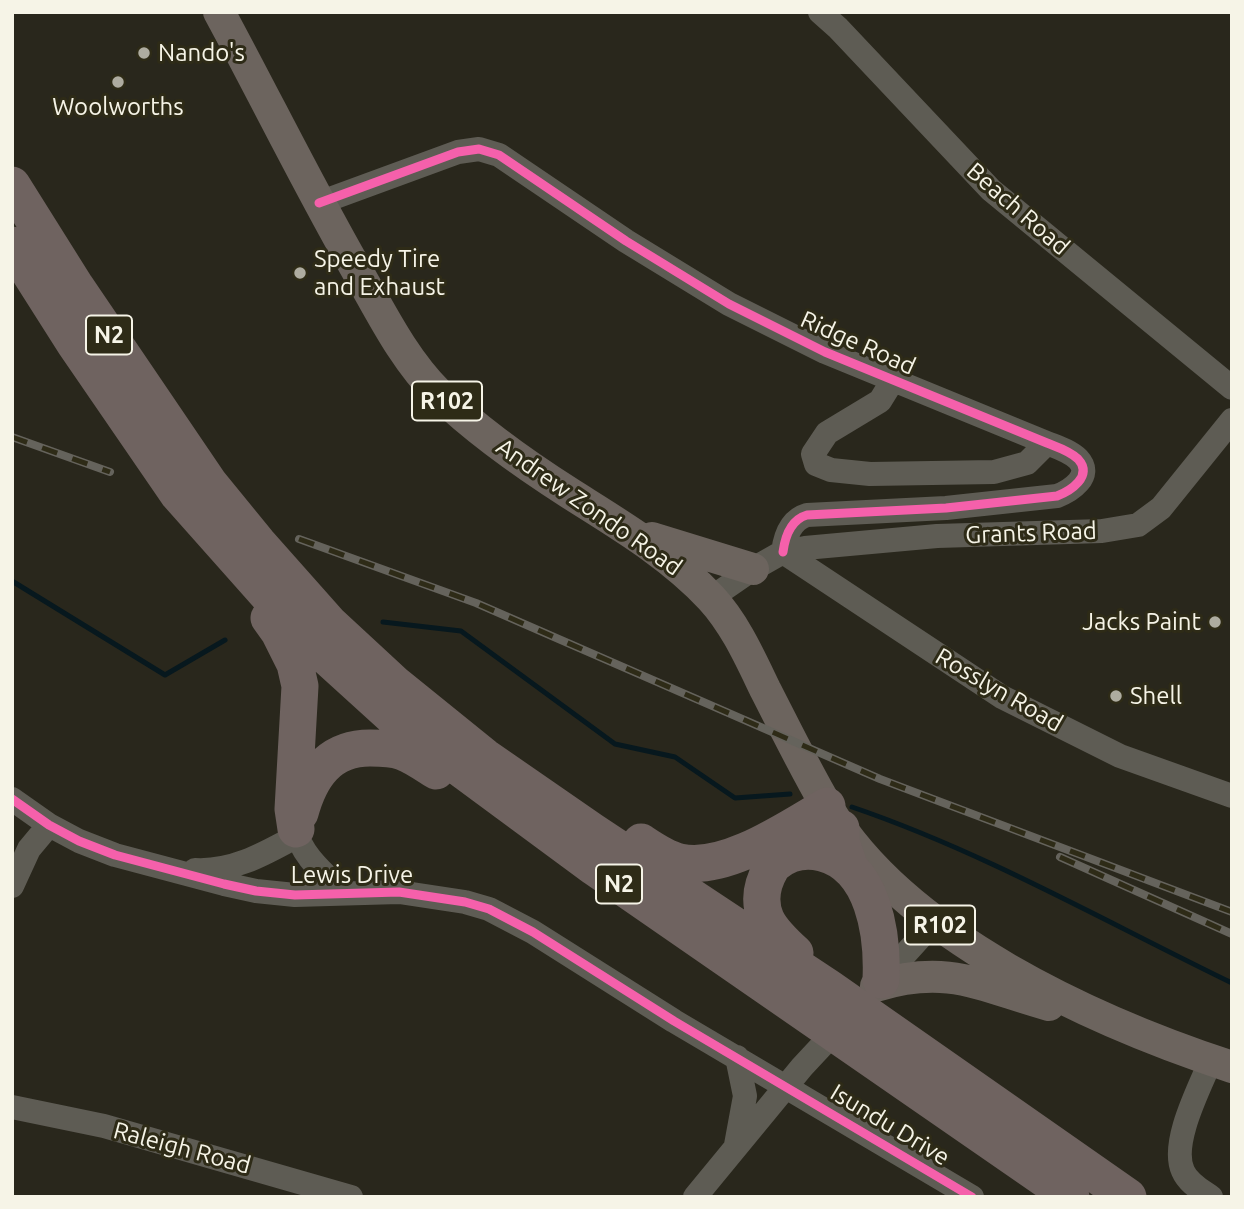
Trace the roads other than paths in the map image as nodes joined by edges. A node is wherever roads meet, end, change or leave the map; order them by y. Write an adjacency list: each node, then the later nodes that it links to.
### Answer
1 (219, 12): 4 (main road, Andrew Zondo Road / R102)
2 (820, 12): 7 (street, Beach Road)
3 (12, 185): 17 (highway, N2)
4 (319, 203): 6 (street, Ridge Road); 11 (main road, Andrew Zondo Road / R102)
5 (12, 245): 10 (highway, N2)
6 (893, 380): 9 (street, Ridge Road); 9 (street)
7 (1232, 388)
8 (1232, 421): 12 (street, Grants Road)
9 (1047, 443): 13 (street, Ridge Road)
10 (178, 494): 22 (highway, N2); 23 (highway)
11 (628, 530): 14 (main road); 16 (main road, Andrew Zondo Road / R102)
12 (852, 543): 13 (street, Grants Road); 15 (street)
13 (783, 552): 14 (street); 15 (street, Rosslyn Road)
14 (753, 569): 16 (street)
15 (830, 582): 18 (street, Rosslyn Road)
16 (711, 598): 20 (main road, Andrew Zondo Road / R102)
17 (428, 711): 20 (highway); 31 (highway, N2)
18 (1232, 796)
19 (12, 799): 21 (street, Lewis Drive)
20 (830, 809): 24 (highway); 26 (highway); 29 (main road, Andrew Zondo Road / R102)
21 (49, 825): 25 (street, Lewis Drive); 27 (street)
22 (541, 830): 23 (highway); 41 (highway, N2)
23 (296, 832): 25 (street); 28 (street)
24 (773, 866): 26 (highway); 31 (highway)
25 (156, 867): 28 (street, Lewis Drive)
26 (850, 868): 30 (highway)
27 (12, 886)
28 (344, 892): 33 (street, Lewis Drive)
29 (935, 921): 30 (street); 32 (main road, Andrew Zondo Road / R102)
30 (876, 986): 32 (main road); 35 (street)
31 (829, 988): 42 (highway, N2)
32 (1105, 1019): 34 (main road, Andrew Zondo Road / R102)
33 (737, 1057): 35 (street, Lewis Drive); 37 (street)
34 (1222, 1064): 43 (street)
35 (795, 1077): 37 (street); 40 (street, Isundu Drive)
36 (12, 1107): 38 (street, Raleigh Road)
37 (734, 1150): 39 (street)
38 (351, 1197)
39 (695, 1197)
40 (972, 1197)
41 (1071, 1197)
42 (1128, 1197)
43 (1211, 1197)

